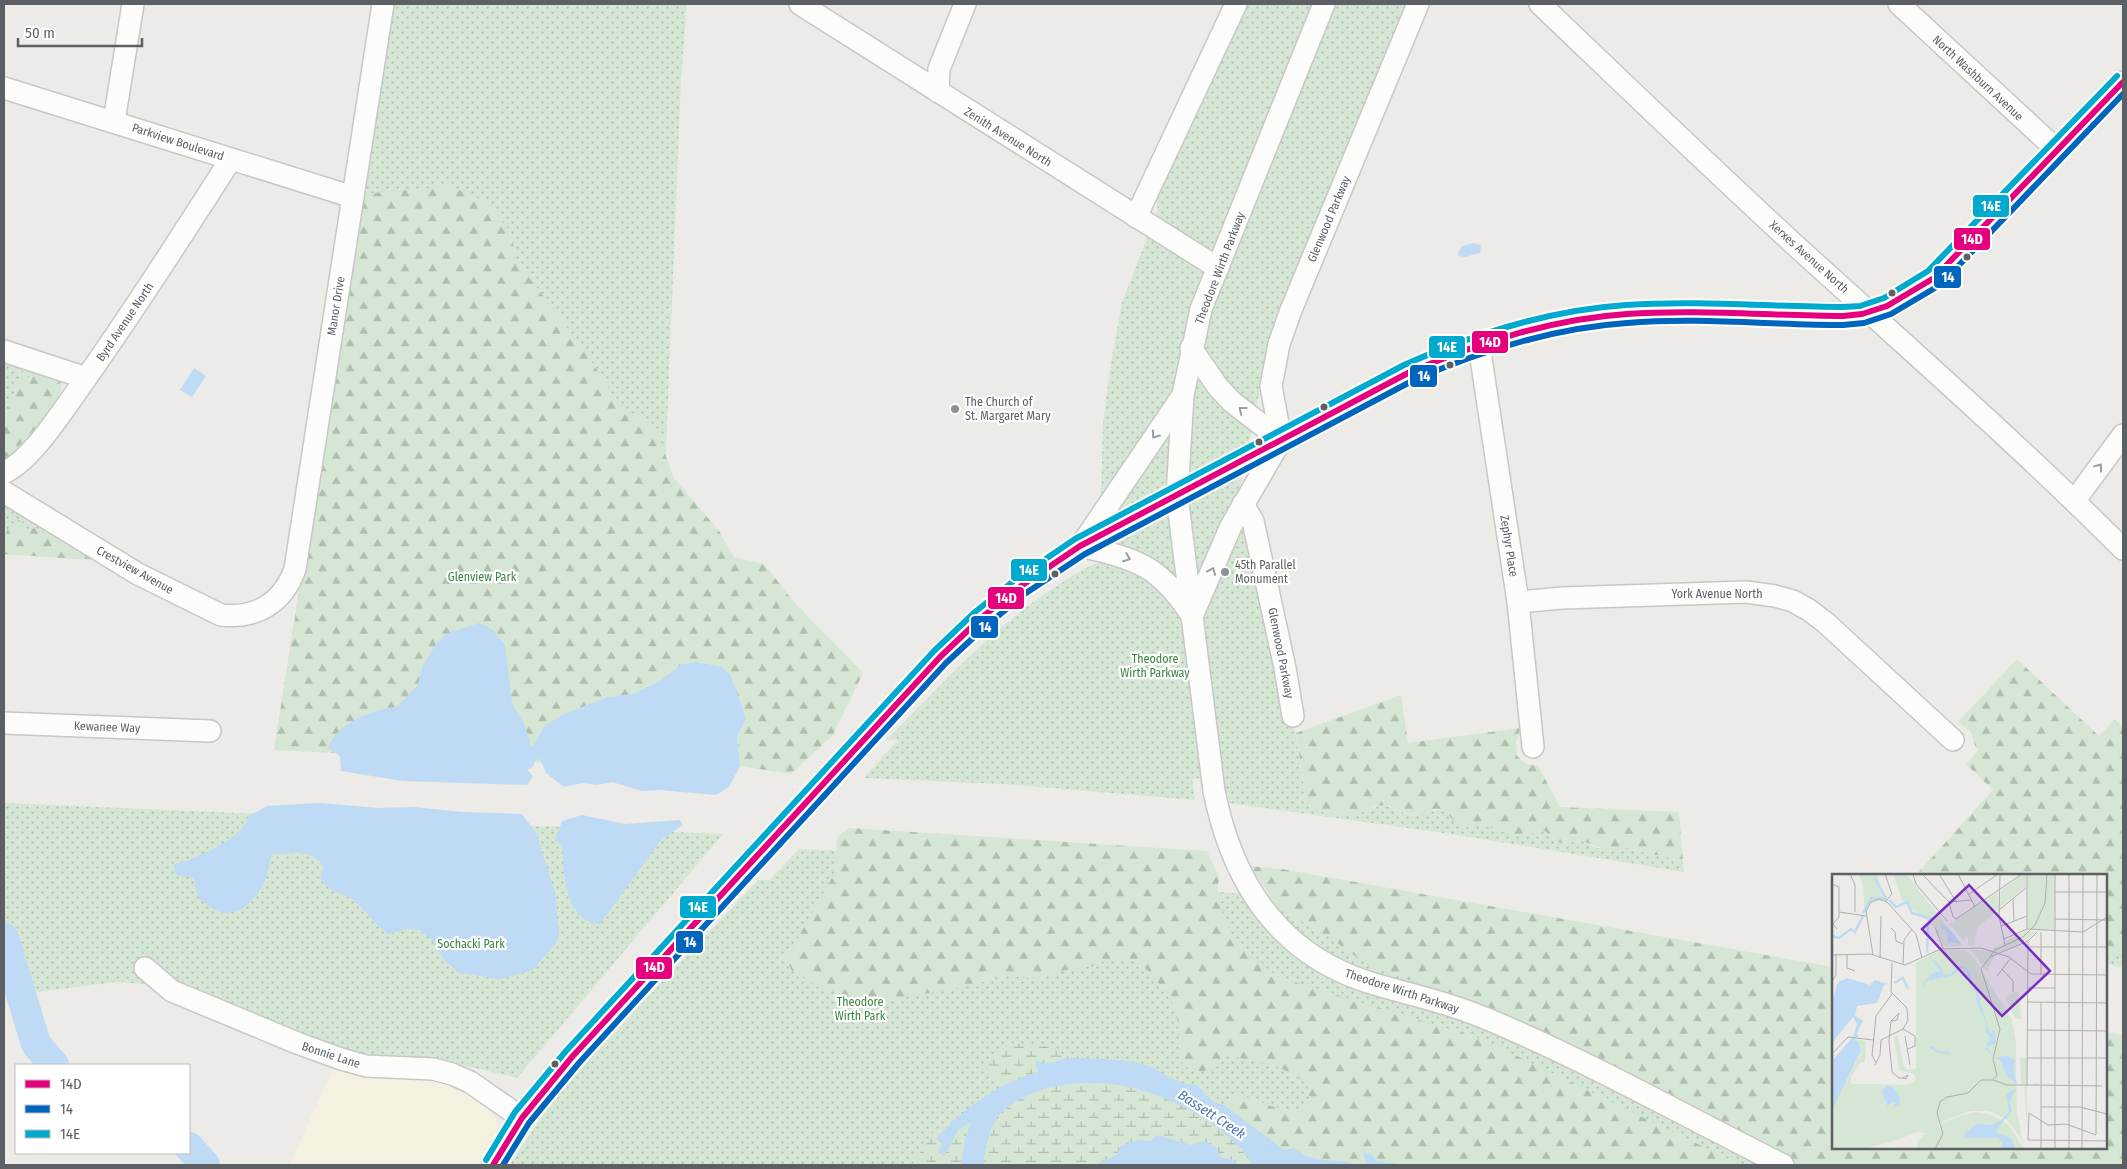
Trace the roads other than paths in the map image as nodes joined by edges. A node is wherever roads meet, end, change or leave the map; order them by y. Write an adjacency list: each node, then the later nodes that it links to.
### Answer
1 (133, 4): 13 (street)
2 (383, 4): 16 (street, Manor Drive)
3 (800, 4): 12 (street, Zenith Avenue North)
4 (965, 4): 12 (street)
5 (1236, 4): 17 (street)
6 (1324, 4): 18 (street, Theodore Wirth Parkway)
7 (1418, 4): 26 (street, Glenwood Parkway)
8 (1540, 4): 19 (street, Xerxes Avenue North)
9 (1900, 4): 14 (street, North Washburn Avenue)
10 (2123, 82): 14 (street)
11 (4, 88): 13 (street, Parkview Boulevard)
12 (938, 92): 17 (street, Zenith Avenue North)
13 (114, 121): 15 (street, Parkview Boulevard)
14 (2058, 151): 19 (street)
15 (231, 159): 16 (street, Parkview Boulevard); 23 (street, Byrd Avenue North)
16 (353, 197): 34 (street, Manor Drive)
17 (1136, 217): 18 (street, Zenith Avenue North)
18 (1218, 268): 21 (street, Theodore Wirth Parkway)
19 (1872, 312): 20 (street); 30 (street, Xerxes Avenue North)
20 (1479, 345): 26 (street); 35 (street, Zephyr Place)
21 (1191, 348): 24 (street, Theodore Wirth Parkway); 26 (street, one-way to 21)
22 (4, 351): 23 (street)
23 (86, 378): 27 (street, Byrd Avenue North)
24 (1183, 395): 29 (street, Theodore Wirth Parkway); 32 (street, one-way to 32)
25 (2123, 435): 30 (street, one-way to 25)
26 (1281, 440): 29 (street); 31 (street)
27 (4, 472)
28 (4, 492): 34 (street, Crestview Avenue)
29 (1177, 496): 32 (street); 36 (street, Theodore Wirth Parkway)
30 (2075, 500): 33 (street, Xerxes Avenue North)
31 (1243, 504): 36 (street, one-way to 31); 37 (street, Glenwood Parkway)
32 (1080, 546): 36 (street, one-way to 36); 43 (street)
33 (2123, 549)
34 (274, 602)
35 (1518, 602): 40 (street, York Avenue North); 41 (street, Zephyr Place)
36 (1192, 616): 45 (street, Theodore Wirth Parkway)
37 (1293, 716)
38 (4, 723): 39 (street, Kewanee Way)
39 (210, 731)
40 (1953, 740)
41 (1533, 747)
42 (145, 968): 43 (street, Bonnie Lane)
43 (522, 1118): 44 (street)
44 (494, 1165)
45 (1783, 1165)

